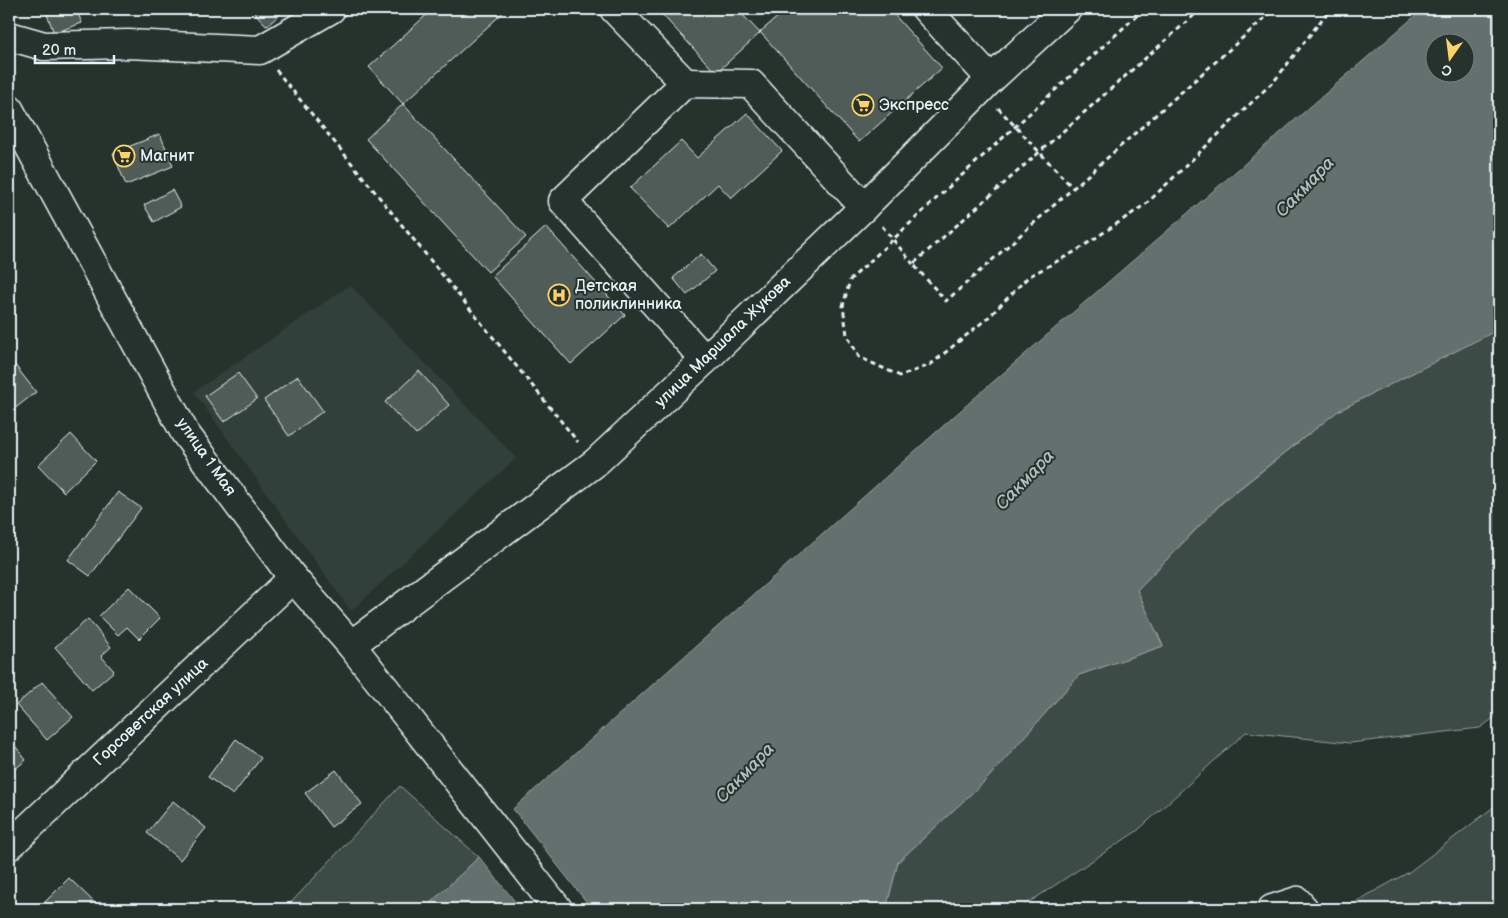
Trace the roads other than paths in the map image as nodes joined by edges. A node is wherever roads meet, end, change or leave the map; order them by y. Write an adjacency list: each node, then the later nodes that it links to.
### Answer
1 (331, 9): 5 (street)
2 (614, 9): 6 (street)
3 (926, 9): 7 (street)
4 (1067, 9): 7 (street, улица Маршала Жукова)
5 (9, 36)
6 (685, 83): 9 (street); 10 (street)
7 (986, 84): 9 (street, улица Маршала Жукова)
8 (9, 109): 11 (street, улица 1 Мая)
9 (864, 207): 10 (street, улица Маршала Жукова)
10 (705, 360): 12 (street, улица Маршала Жукова)
11 (293, 578): 12 (street, улица 1 Мая); 13 (street, Горсоветская улица)
12 (351, 645): 14 (street, улица 1 Мая)
13 (9, 846)
14 (558, 909)
15 (1272, 909): 16 (street)
16 (1304, 909)

